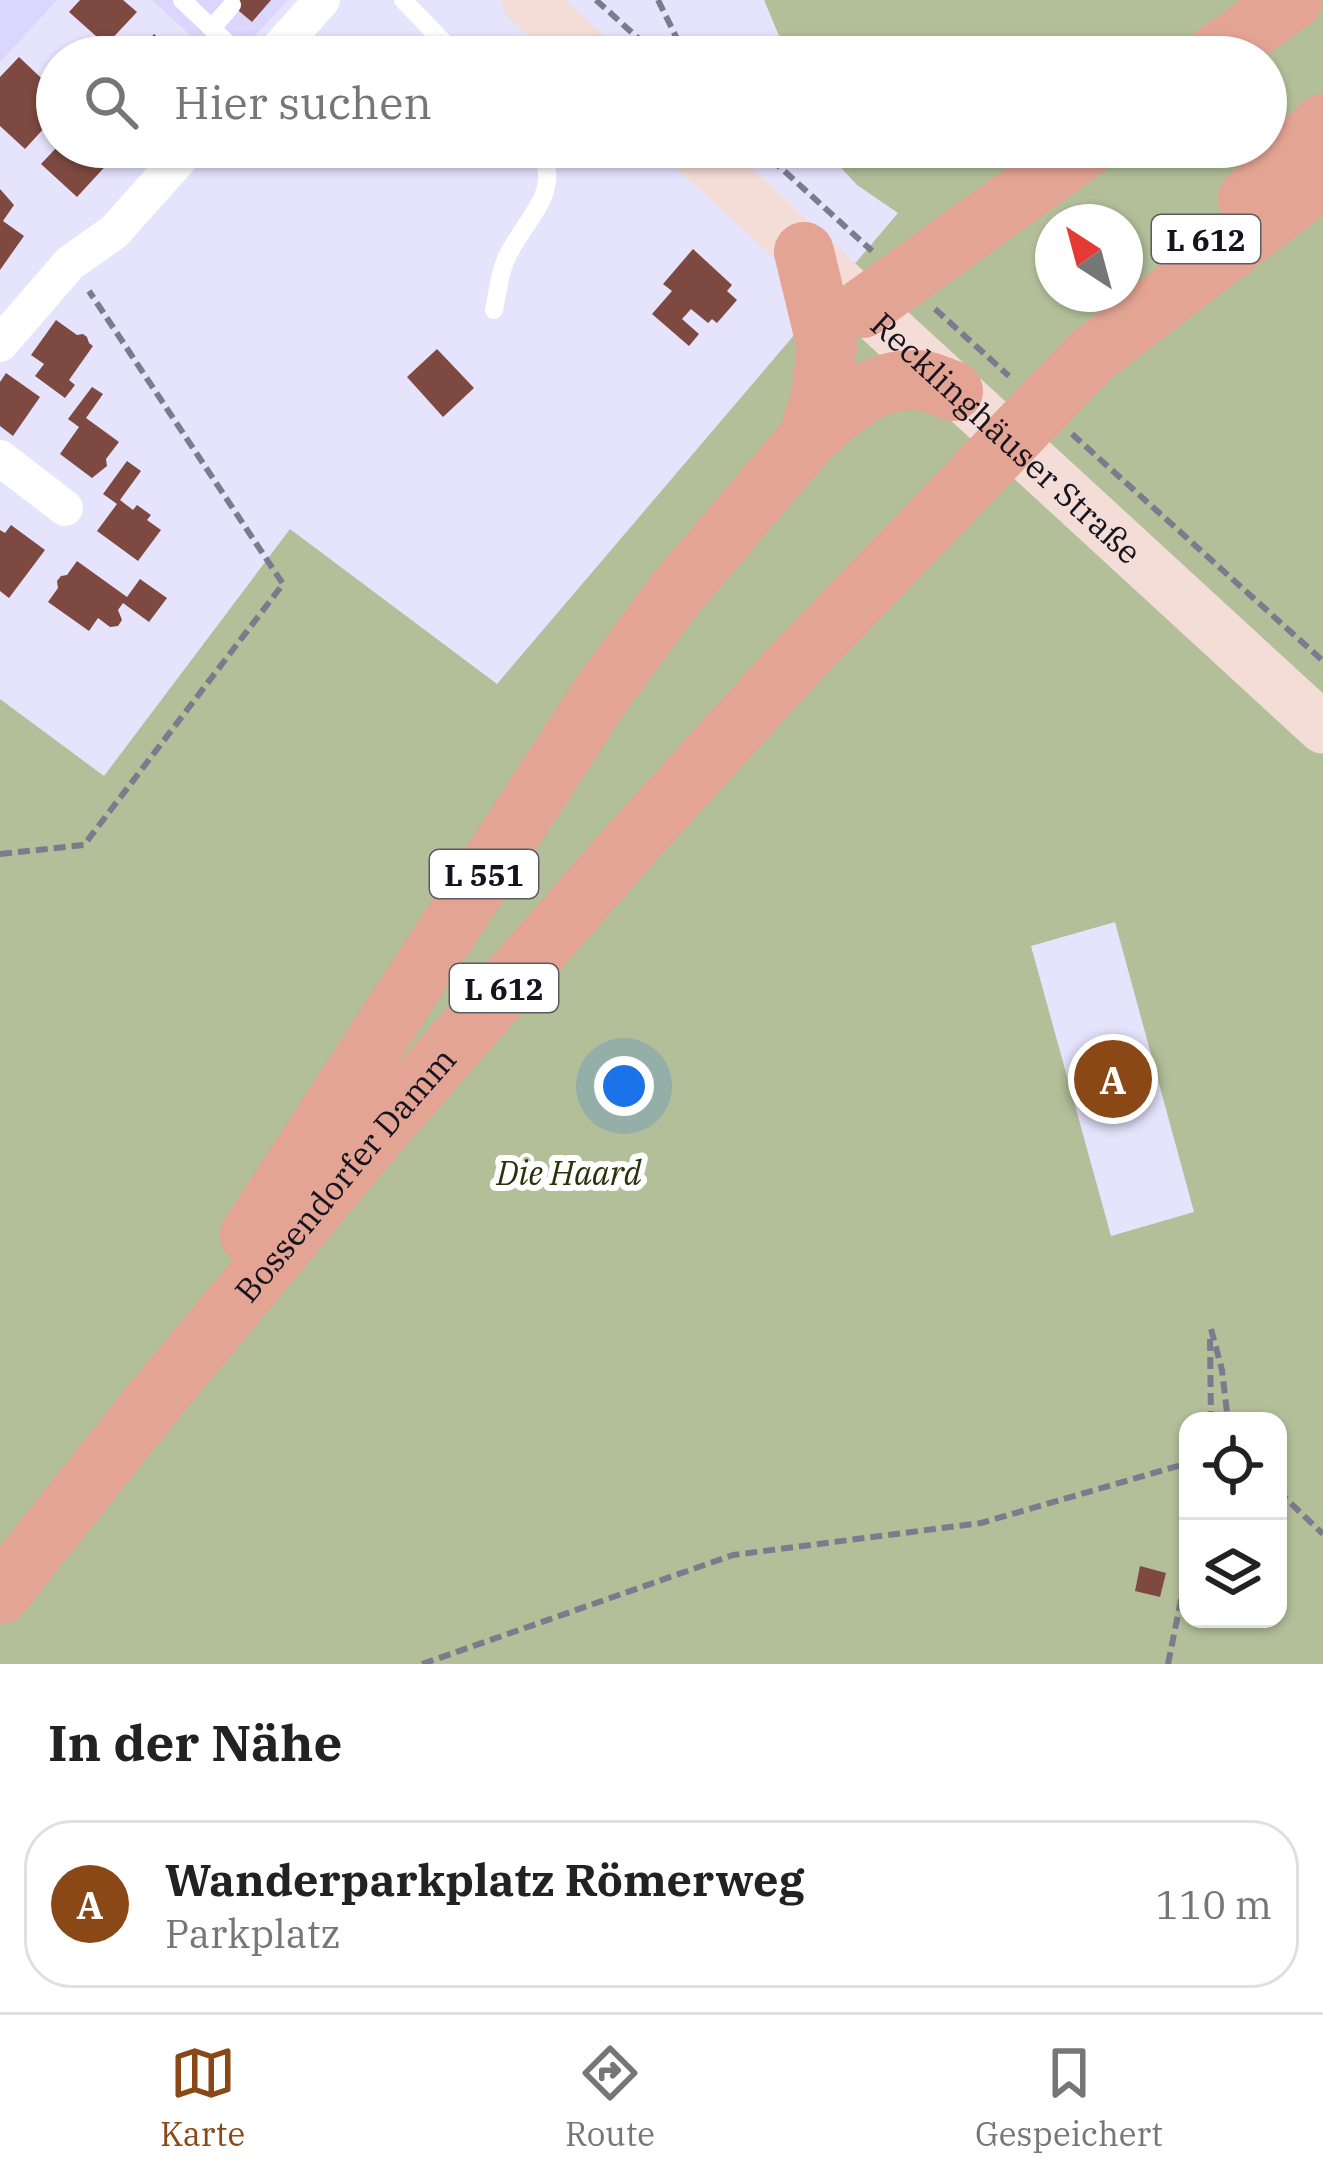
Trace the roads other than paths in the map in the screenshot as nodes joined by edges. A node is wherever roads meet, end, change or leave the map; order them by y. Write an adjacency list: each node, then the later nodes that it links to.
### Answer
1 (182, 0): 7 (lane)
2 (322, 0): 9 (street)
3 (403, 0): 10 (lane)
4 (527, 0): 11 (main road)
5 (1292, 0): 12 (highway)
6 (232, 5): 7 (lane)
7 (212, 28): 8 (lane)
8 (220, 36)
9 (290, 36)
10 (438, 36)
11 (567, 36)
12 (1241, 36)
13 (1323, 124): 14 (highway, L 612)
14 (1287, 160)
15 (171, 168): 24 (street)
16 (548, 168): 23 (lane)
17 (714, 168): 21 (main road, Recklinghäuser Straße)
18 (1058, 168): 22 (highway)
19 (1279, 168): 25 (highway, L 612)
20 (1323, 178): 25 (highway)
21 (804, 252): 22 (main road, Recklinghäuser Straße); 27 (highway, L 551)
22 (863, 308): 26 (main road, Recklinghäuser Straße)
23 (494, 310)
24 (0, 344)
25 (1091, 355): 31 (highway, Bossendorfer Damm / L 612)
26 (953, 391): 27 (highway, L 551); 30 (main road, Recklinghäuser Straße)
27 (809, 436): 31 (highway, L 551)
28 (0, 458): 29 (street)
29 (65, 508)
30 (1323, 728)
31 (83, 1491): 32 (highway, Bossendorfer Damm / L 612)
32 (0, 1594)

